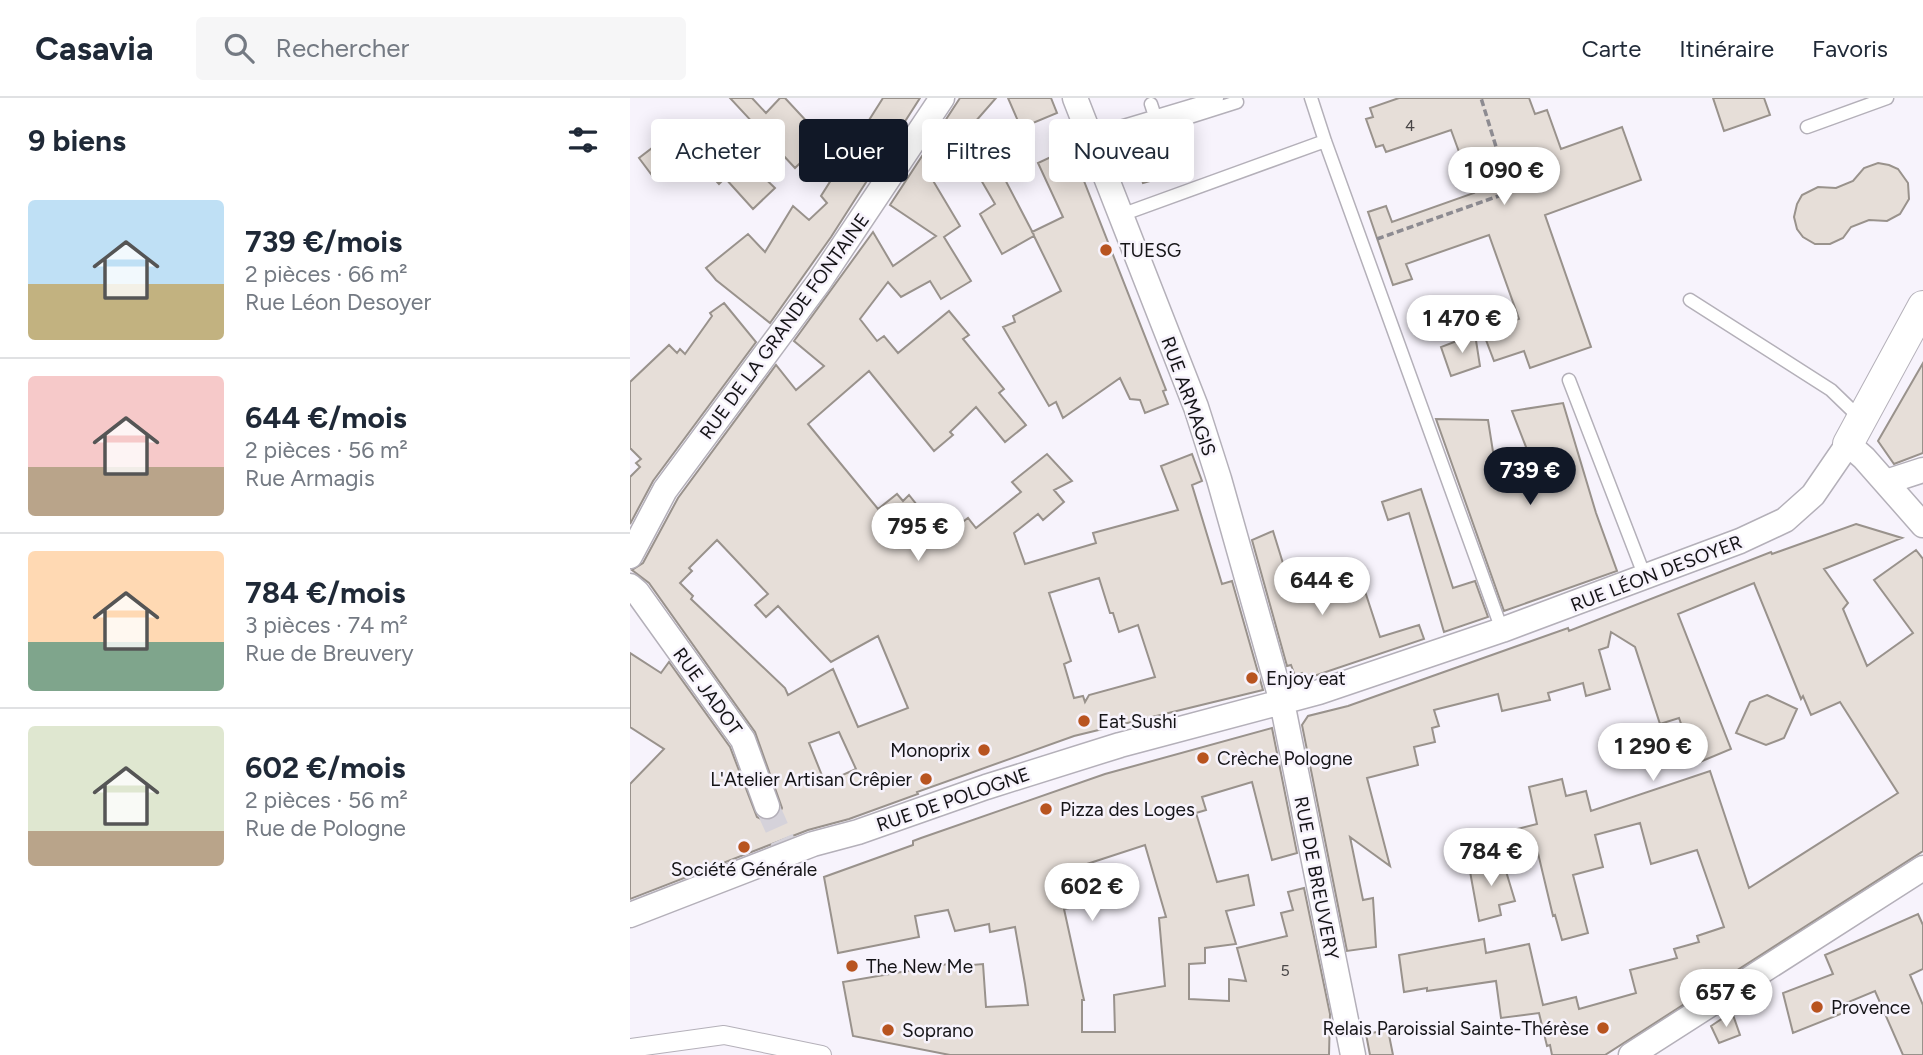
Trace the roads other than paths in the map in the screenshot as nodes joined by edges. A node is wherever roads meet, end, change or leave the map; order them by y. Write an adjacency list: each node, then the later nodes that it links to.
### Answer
1 (942, 98): 23 (street, RUE DE LA GRANDE FONTAINE)
2 (1074, 98): 8 (street, RUE ARMAGIS)
3 (1217, 98): 10 (lane)
4 (1311, 98): 13 (lane)
5 (1887, 98): 12 (lane)
6 (1237, 102): 11 (lane)
7 (1151, 104): 9 (lane)
8 (1083, 119)
9 (1155, 119)
10 (1176, 119)
11 (1185, 119)
12 (1807, 127)
13 (1325, 141): 15 (lane); 26 (lane)
14 (1108, 182): 15 (street, RUE ARMAGIS)
15 (1121, 215): 27 (street, RUE ARMAGIS)
16 (1690, 300): 19 (lane)
17 (1923, 306): 19 (street, RUE LÉON DESOYER)
18 (1569, 380): 24 (lane)
19 (1855, 432): 21 (street); 24 (street, RUE LÉON DESOYER)
20 (1923, 470): 21 (street)
21 (1886, 482): 22 (street)
22 (1923, 525)
23 (630, 556)
24 (1645, 577): 26 (street, RUE LÉON DESOYER)
25 (630, 586): 28 (street, RUE JADOT)
26 (1502, 630): 27 (street, RUE LÉON DESOYER)
27 (1282, 702): 30 (street, RUE DE POLOGNE); 33 (street, RUE DE BREUVERY)
28 (767, 806)
29 (1923, 868): 34 (street)
30 (630, 915)
31 (630, 1048): 32 (street)
32 (822, 1055)
33 (1353, 1055)
34 (1631, 1055)

